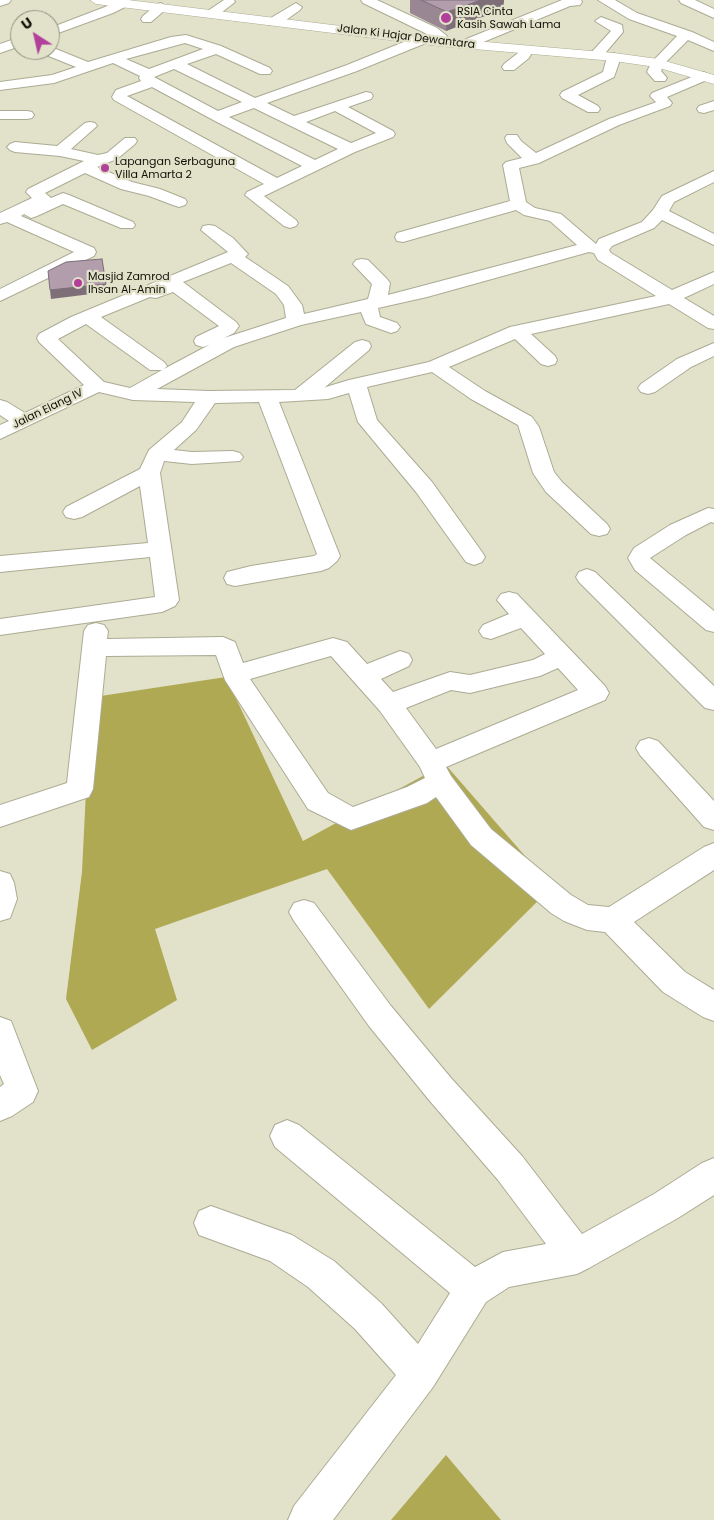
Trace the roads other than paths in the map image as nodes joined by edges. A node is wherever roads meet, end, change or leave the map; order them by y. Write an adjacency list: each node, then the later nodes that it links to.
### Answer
1 (5, 0): 6 (street)
2 (96, 0): 7 (main road, Jalan Ki Hajar Dewantara)
3 (367, 0): 19 (street)
4 (604, 0): 18 (street)
5 (685, 0): 12 (street)
6 (0, 2)
7 (123, 2): 9 (main road, Jalan Ki Hajar Dewantara); 17 (street)
8 (229, 2): 11 (street)
9 (162, 4): 11 (main road, Jalan Ki Hajar Dewantara); 13 (street)
10 (296, 7): 16 (street)
11 (213, 13): 16 (main road, Jalan Ki Hajar Dewantara)
12 (714, 14)
13 (146, 19)
14 (523, 20): 19 (street)
15 (601, 21): 23 (street)
16 (274, 22): 19 (main road, Jalan Ki Hajar Dewantara)
17 (60, 29)
18 (687, 35): 20 (street); 27 (street)
19 (440, 40): 22 (main road, Jalan Ki Hajar Dewantara); 32 (street)
20 (714, 47)
21 (216, 49): 26 (street); 28 (street); 38 (street)
22 (526, 50): 23 (main road, Jalan Ki Hajar Dewantara); 30 (street)
23 (596, 55): 25 (main road, Jalan Ki Hajar Dewantara)
24 (60, 56): 29 (street)
25 (614, 57): 27 (main road, Jalan Ki Hajar Dewantara); 41 (street)
26 (114, 58): 29 (street); 33 (street)
27 (658, 63): 34 (street); 35 (main road, Jalan Ki Hajar Dewantara)
28 (175, 64): 33 (street); 38 (street)
29 (88, 67): 37 (street)
30 (509, 68)
31 (291, 76): 36 (street)
32 (327, 76): 36 (street); 40 (street)
33 (150, 78): 44 (street); 47 (street)
34 (660, 78)
35 (709, 78): 53 (street)
36 (306, 84): 39 (street)
37 (2, 86)
38 (223, 86): 39 (street)
39 (254, 102): 44 (street); 45 (street)
40 (336, 106): 45 (street); 51 (street)
41 (592, 109)
42 (0, 115): 43 (street)
43 (28, 115)
44 (219, 118): 47 (street); 55 (street)
45 (294, 122): 51 (street)
46 (90, 126): 52 (street)
47 (182, 134): 57 (street)
48 (512, 138): 53 (street)
49 (130, 141): 54 (street)
50 (15, 147): 52 (street)
51 (350, 149): 55 (street)
52 (60, 151): 54 (street)
53 (534, 160): 59 (street)
54 (92, 164): 58 (street); 61 (street)
55 (315, 166): 57 (street)
56 (714, 176): 60 (street)
57 (276, 184): 62 (street)
58 (179, 202)
59 (518, 204): 65 (street); 67 (street)
60 (660, 214): 66 (street); 67 (street)
61 (8, 218): 63 (street); 71 (street)
62 (290, 223)
63 (126, 225)
64 (209, 230): 68 (street)
65 (403, 237)
66 (714, 240)
67 (595, 248): 72 (street); 73 (street)
68 (234, 257): 74 (street); 84 (street)
69 (362, 264): 73 (street)
70 (714, 277): 72 (street)
71 (0, 296)
72 (670, 298): 75 (street); 77 (street)
73 (371, 303): 74 (street); 76 (street)
74 (296, 321): 86 (street)
75 (714, 324)
76 (391, 327)
77 (517, 331): 80 (street); 82 (street)
78 (362, 346): 88 (street)
79 (714, 349): 85 (street)
80 (548, 360)
81 (164, 362): 81 (street); 86 (street)
82 (434, 366): 83 (street); 97 (street)
83 (356, 384): 88 (street); 99 (street)
84 (96, 386): 86 (street); 91 (street, Jalan Elang IV)
85 (648, 388)
86 (125, 392): 89 (street)
87 (267, 396): 88 (street); 89 (street); 102 (street)
88 (299, 396)
89 (209, 397): 94 (street)
90 (0, 406): 91 (street)
91 (23, 421): 92 (street, Jalan Elang IV)
92 (0, 433)
93 (233, 457): 94 (street)
94 (152, 464): 95 (street); 98 (street)
95 (74, 512)
96 (714, 516): 104 (street)
97 (598, 529)
98 (159, 549): 100 (street); 103 (street)
99 (474, 557)
100 (0, 564)
101 (587, 577): 112 (street)
102 (235, 578)
103 (98, 613): 105 (street); 107 (street)
104 (714, 624)
105 (0, 627)
106 (491, 631): 108 (street)
107 (94, 648): 110 (street); 116 (street)
108 (561, 656): 113 (street); 115 (street)
109 (400, 660): 111 (street)
110 (234, 674): 111 (street); 115 (street)
111 (363, 676): 113 (street)
112 (714, 701)
113 (389, 704): 115 (street)
114 (649, 748): 117 (street)
115 (436, 772): 122 (street)
116 (0, 816)
117 (714, 819)
118 (714, 856): 122 (street)
119 (0, 883): 120 (street)
120 (0, 909)
121 (304, 912): 129 (street)
122 (613, 920): 123 (street)
123 (714, 1007)
124 (0, 1031): 125 (street)
125 (0, 1105)
126 (287, 1136): 130 (street)
127 (714, 1174): 129 (street)
128 (211, 1223): 131 (street)
129 (577, 1256): 130 (street)
130 (473, 1289): 131 (street)
131 (420, 1374): 132 (street)
132 (308, 1520)

